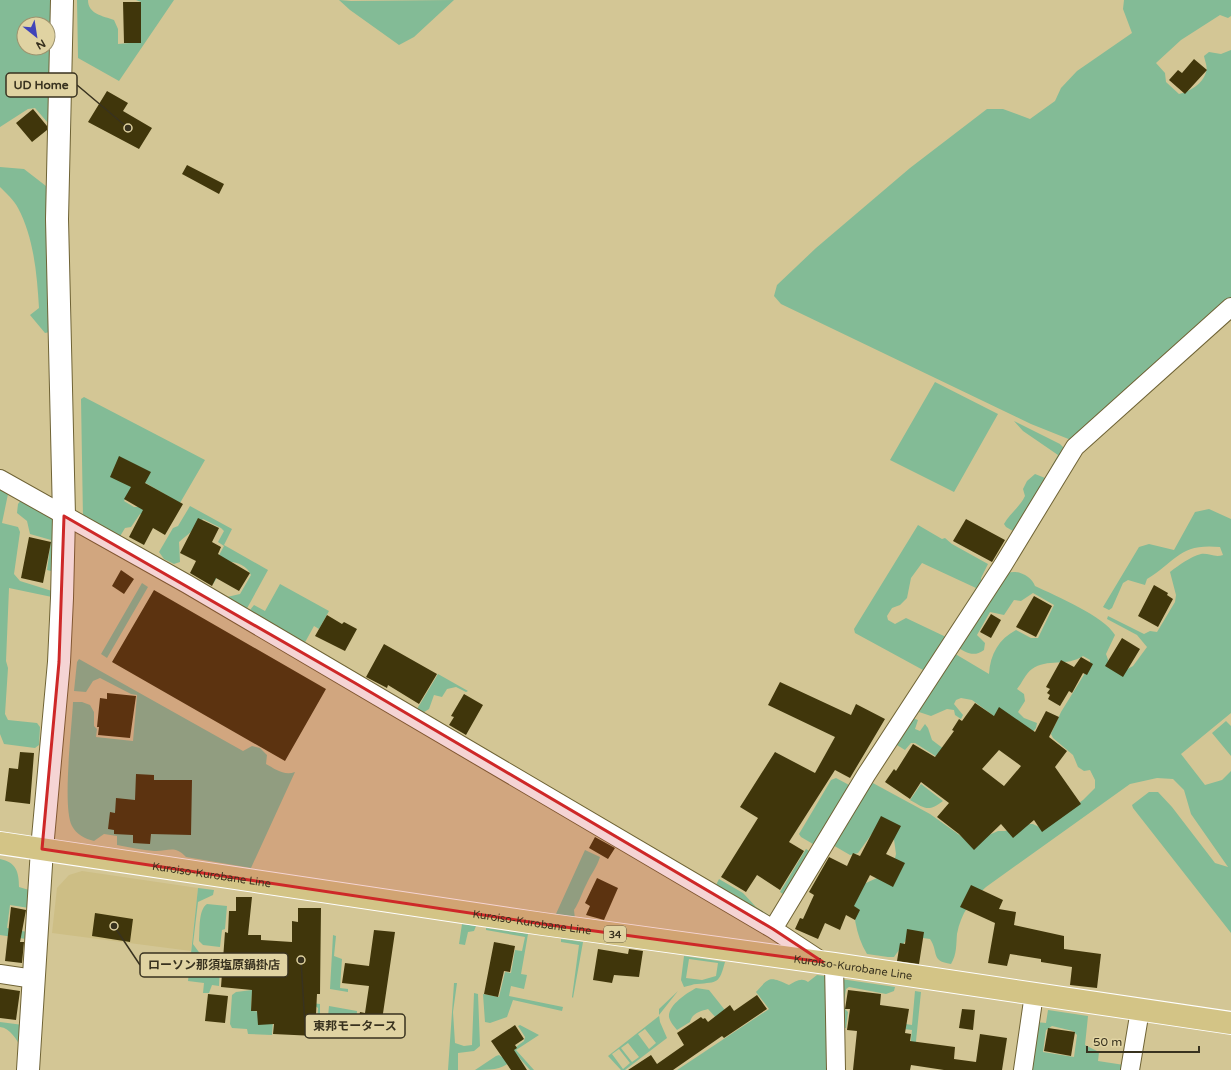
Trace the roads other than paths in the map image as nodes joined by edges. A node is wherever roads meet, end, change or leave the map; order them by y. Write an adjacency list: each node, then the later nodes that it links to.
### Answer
1 (62, 0): 4 (street)
2 (1231, 307): 7 (street)
3 (0, 480): 4 (street)
4 (64, 516): 6 (street); 7 (street)
5 (0, 843): 6 (main road, Kuroiso-Kurobane Line / 34)
6 (42, 850): 8 (main road, Kuroiso-Kurobane Line / 34); 10 (street)
7 (773, 929): 8 (street)
8 (828, 963): 11 (main road, Kuroiso-Kurobane Line / 34); 15 (street)
9 (0, 974): 10 (street)
10 (34, 979): 14 (street)
11 (1034, 994): 12 (main road, Kuroiso-Kurobane Line / 34); 16 (street)
12 (1140, 1010): 13 (main road, Kuroiso-Kurobane Line / 34); 17 (street)
13 (1231, 1023)
14 (28, 1070)
15 (836, 1070)
16 (1023, 1070)
17 (1130, 1070)

